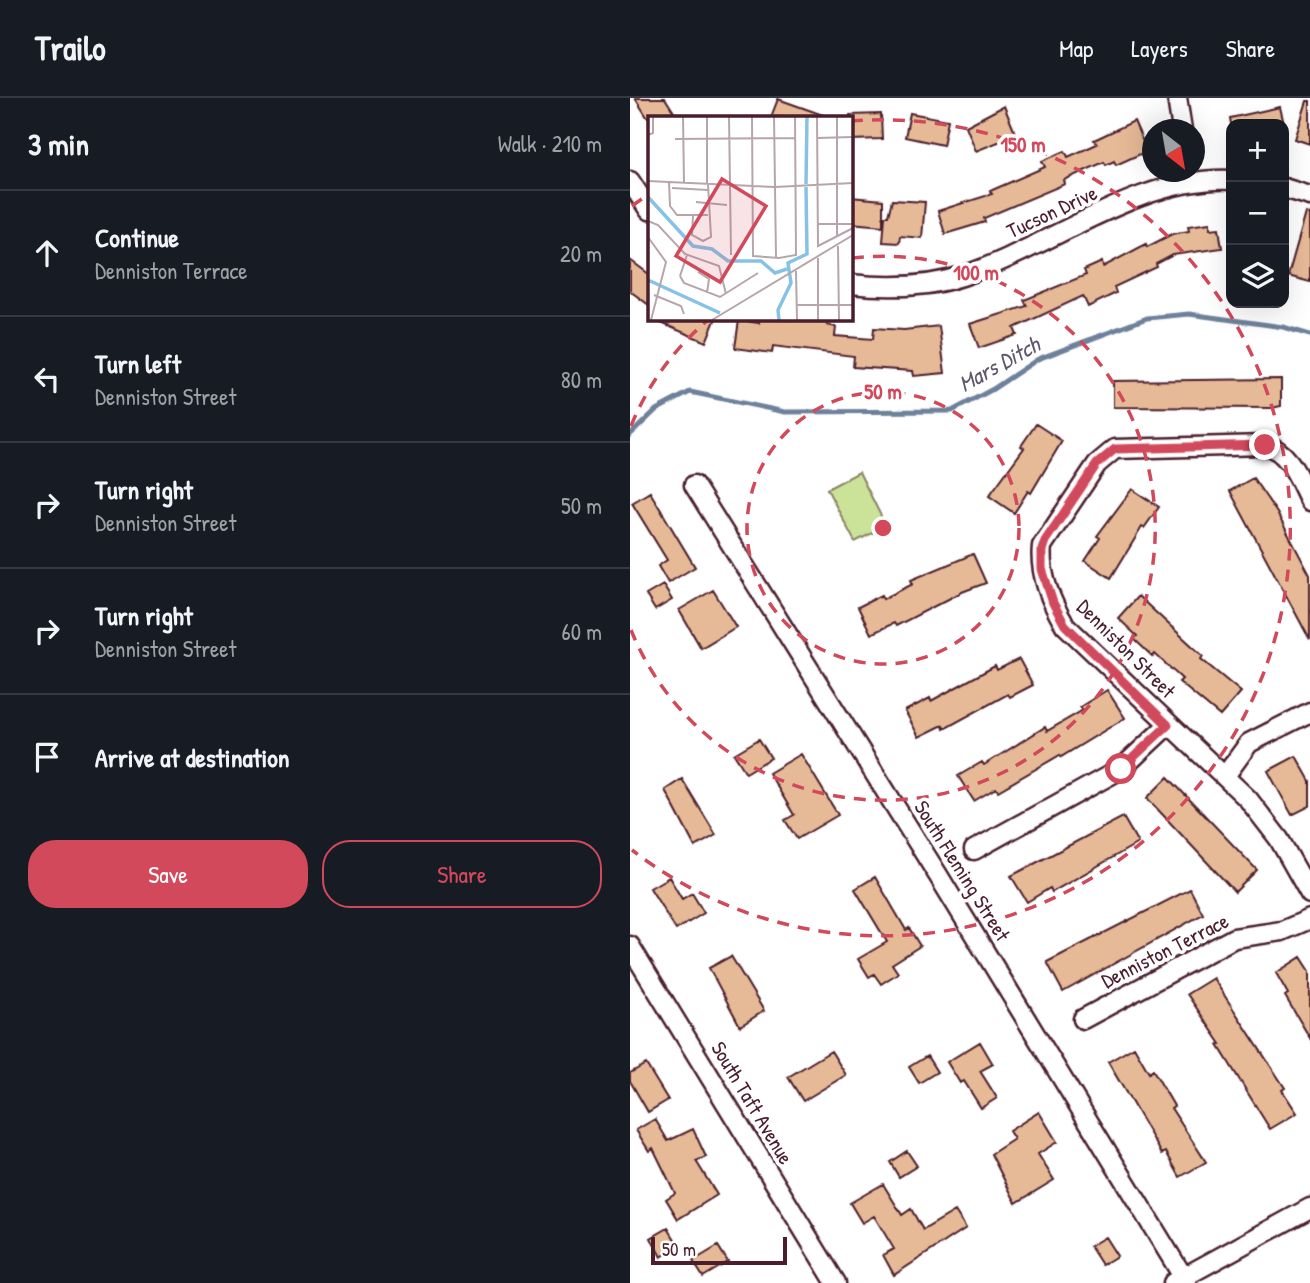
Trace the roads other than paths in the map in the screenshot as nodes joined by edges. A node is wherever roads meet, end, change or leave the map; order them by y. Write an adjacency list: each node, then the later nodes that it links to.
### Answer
1 (1177, 98): 2 (street)
2 (1180, 119)
3 (1205, 178): 5 (street, Tucson Drive)
4 (630, 180): 9 (street)
5 (1226, 180)
6 (1177, 182): 10 (street, Tucson Drive)
7 (1289, 190): 8 (street)
8 (1310, 196)
9 (648, 208)
10 (852, 284)
11 (694, 485): 22 (street, South Fleming Street)
12 (1310, 501): 14 (street, Denniston Street)
13 (1310, 712): 15 (street)
14 (1168, 725): 15 (street, Denniston Street); 16 (street)
15 (1225, 776): 17 (street, Denniston Street)
16 (974, 850)
17 (1310, 894)
18 (1310, 919): 20 (street, Denniston Terrace)
19 (630, 946): 23 (street, South Taft Avenue)
20 (1083, 1019)
21 (1310, 1208): 22 (street)
22 (1181, 1281)
23 (836, 1283)

